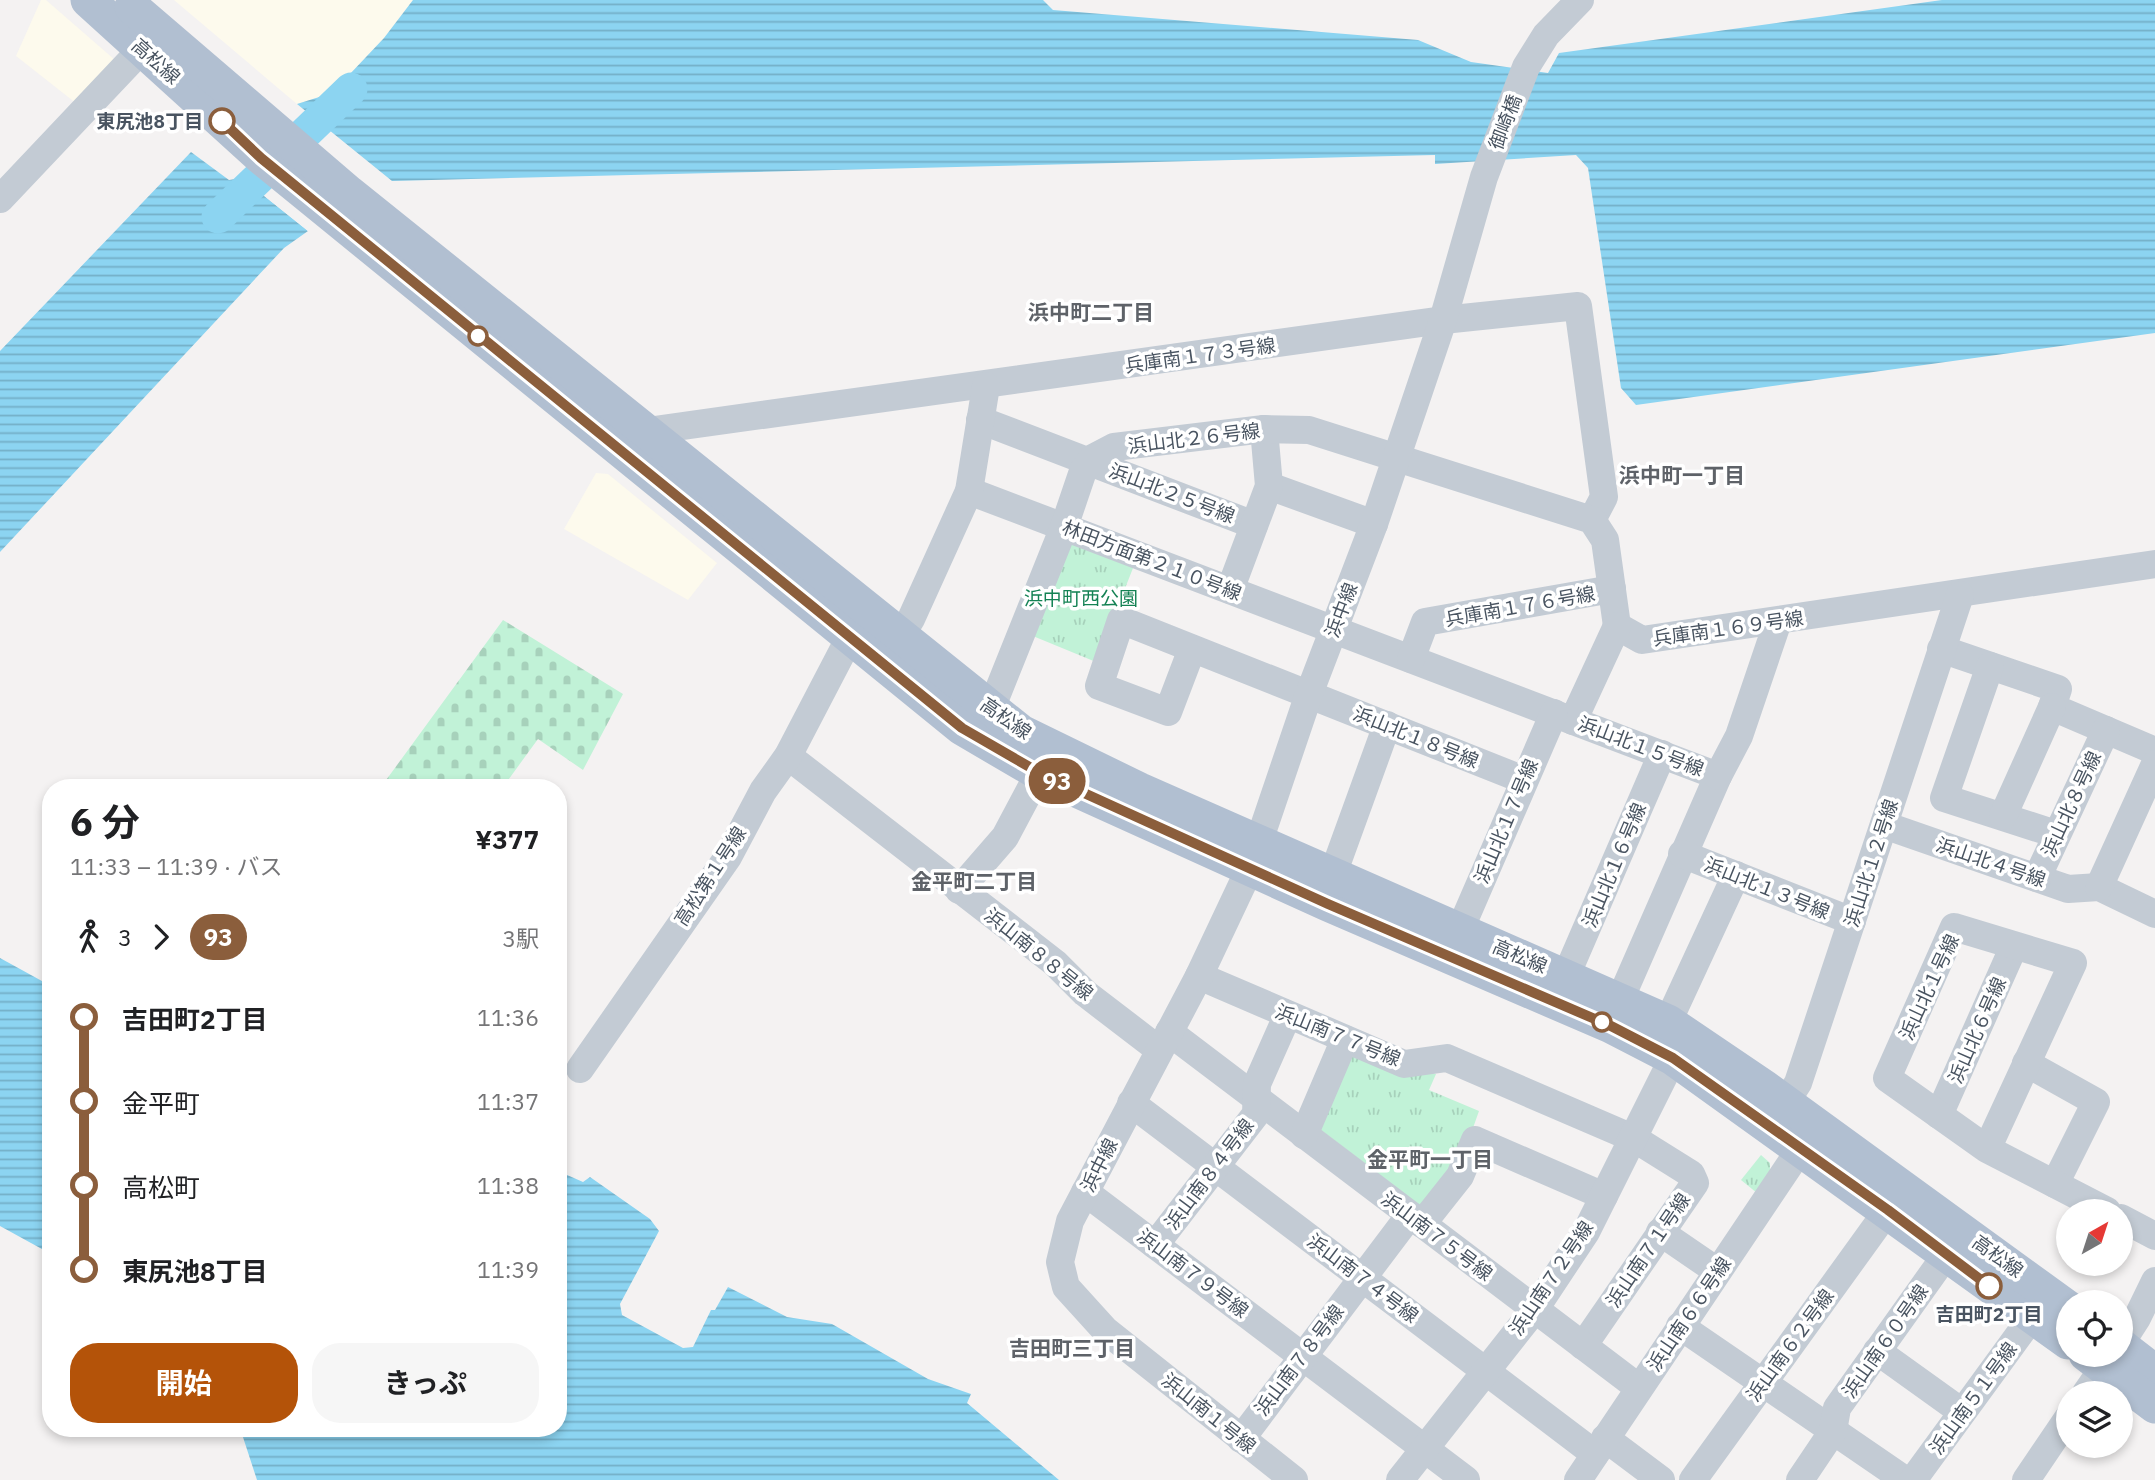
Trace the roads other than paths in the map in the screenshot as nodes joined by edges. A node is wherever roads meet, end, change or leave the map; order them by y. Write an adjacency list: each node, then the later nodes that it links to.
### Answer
1 (88, 0): 4 (main road, 高松線)
2 (124, 0): 5 (main road, 高松線)
3 (1580, 0): 6 (street, 御崎橋)
4 (143, 48): 5 (main road, 高松線); 7 (street)
5 (271, 147): 8 (main road, 高松線)
6 (1484, 177): 9 (street, 浜中線)
7 (0, 199)
8 (339, 203): 13 (main road, 高松線); 14 (main road, 高松線)
9 (1443, 320): 10 (street, 兵庫南１７３号線); 15 (street, 浜中線); 19 (street, 兵庫南１７３号線)
10 (986, 386): 11 (street); 13 (street, 兵庫南１７３号線)
11 (980, 420): 16 (street, 浜山北２５号線); 18 (street)
12 (1264, 429): 15 (street, 浜山北２６号線); 16 (street, 浜山北２６号線); 17 (street)
13 (642, 430): 14 (street, 兵庫南１７３号線); 33 (main road, 高松線)
14 (606, 441): 30 (main road, 高松線)
15 (1396, 458): 19 (street); 20 (street, 浜中線)
16 (1090, 462): 21 (street, 浜山北２５号線); 22 (street)
17 (1269, 486): 20 (street); 21 (street)
18 (970, 491): 22 (street, 林田方面第２１０号線); 33 (street)
19 (1592, 520): 24 (street)
20 (1374, 524): 29 (street, 浜中線)
21 (1254, 525): 25 (street)
22 (1064, 527): 25 (street, 林田方面第２１０号線); 38 (street)
23 (2155, 564): 26 (street, 兵庫南１６９号線)
24 (1612, 589): 28 (street); 34 (street, 兵庫南１７６号線)
25 (1230, 590): 29 (street, 林田方面第２１０号線)
26 (1960, 595): 27 (street, 兵庫南１６９号線); 32 (street, 浜山北１２号線)
27 (1778, 621): 28 (street, 兵庫南１６９号線); 47 (street)
28 (1617, 626): 39 (street, 浜山北１７号線)
29 (1334, 629): 34 (street, 浜山北１５号線); 36 (street, 浜中線)
30 (849, 639): 33 (main road, 高松線); 44 (street, 高松第１号線)
31 (1192, 649): 36 (street, 浜山北１８号線)
32 (1941, 649): 35 (street); 50 (street, 浜山北１２号線)
33 (892, 652): 38 (main road, 高松線); 46 (main road, 高松線)
34 (1411, 659): 39 (street, 浜山北１５号線)
35 (1990, 666): 37 (street); 49 (street)
36 (1309, 694): 40 (street, 浜山北１８号線); 53 (street, 浜中線)
37 (2052, 707): 41 (street); 49 (street)
38 (992, 709): 53 (main road, 高松線)
39 (1564, 717): 43 (street, 浜山北１５号線); 48 (street, 浜山北１７号線)
40 (1387, 725): 48 (street, 浜山北１８号線); 54 (street)
41 (2106, 730): 42 (street); 51 (street, 浜山北８号線)
42 (2155, 751)
43 (1662, 754): 47 (street, 浜山北１５号線); 64 (street, 浜山北１６号線)
44 (788, 756): 58 (street, 浜山南８８号線); 72 (street, 高松第１号線)
45 (2155, 764): 57 (street)
46 (1040, 773): 53 (main road, 高松線); 58 (street)
47 (1718, 775): 52 (street, 浜山北１５号線)
48 (1524, 780): 61 (street, 浜山北１７号線)
49 (2003, 816): 51 (street)
50 (1884, 825): 56 (street, 浜山北４号線); 60 (street, 浜山北１２号線)
51 (2056, 834): 56 (street, 浜山北８号線)
52 (1682, 854): 55 (street, 浜山北１３号線); 65 (street, 浜山北１５号線)
53 (1254, 855): 54 (main road, 高松線); 63 (street, 浜中線); 70 (main road, 高松線)
54 (1333, 874): 61 (main road, 高松線)
55 (1736, 876): 60 (street, 浜山北１３号線); 67 (street)
56 (2036, 878): 57 (street, 浜山北４号線)
57 (2099, 887): 59 (street)
58 (959, 890): 69 (street, 浜山南８８号線)
59 (2155, 914)
60 (1852, 921): 75 (street, 浜山北１２号線)
61 (1460, 930): 64 (main road, 高松線)
62 (2014, 946): 71 (street, 浜山北１号線); 76 (street, 浜山北６号線); 76 (street, 浜山北１号線)
63 (1199, 976): 66 (street, 浜山南７７号線); 69 (street, 浜中線)
64 (1566, 976): 65 (main road, 高松線)
65 (1620, 1000): 67 (main road, 高松線)
66 (1284, 1013): 68 (street, 浜山南７７号線); 73 (street, 浜山南８４号線)
67 (1668, 1022): 75 (main road, 高松線)
68 (1345, 1039): 77 (street); 78 (street, 浜山南７７号線)
69 (1163, 1041): 73 (street, 浜山南７５号線); 74 (street, 浜中線)
70 (1673, 1058): 75 (main road, 高松線); 78 (street, 浜山南７２号線)
71 (2026, 1063): 80 (street, 浜山北１号線); 82 (street)
72 (580, 1069)
73 (1257, 1100): 77 (street, 浜山南７５号線); 81 (street, 浜山南８４号線)
74 (1130, 1103): 81 (street, 浜山南７４号線); 83 (street, 浜中線)
75 (1778, 1114): 79 (main road, 高松線); 97 (main road, 高松線)
76 (1939, 1115): 80 (street, 浜山北１号線)
77 (1304, 1135): 87 (street, 浜山南７５号線)
78 (1634, 1139): 84 (street, 浜山南７２号線); 89 (street, 浜山南７１号線)
79 (1801, 1148): 86 (main road, 高松線); 93 (street, 浜山南６６号線)
80 (1987, 1149): 82 (street, 浜山北１号線)
81 (1215, 1166): 91 (street, 浜山南８４号線); 94 (street, 浜山南７４号線)
82 (2055, 1184): 85 (street, 浜山北１号線)
83 (1085, 1192): 91 (street, 浜山南７９号線); 96 (street, 浜中線)
84 (1604, 1196): 87 (street, 浜山南７８号線); 98 (street, 浜山南７２号線)
85 (2084, 1199)
86 (1888, 1210): 92 (main road, 高松線); 110 (street, 浜山南６２号線)
87 (1416, 1220): 94 (street, 浜山南７８号線); 98 (street, 浜山南７５号線)
88 (2133, 1224): 90 (street)
89 (1660, 1232): 93 (street); 103 (street, 浜山南７１号線)
90 (2155, 1236)
91 (1155, 1245): 105 (street, 浜山南７９号線)
92 (1946, 1255): 99 (main road, 高松線); 104 (street, 浜山南６０号線)
93 (1717, 1271): 101 (street, 浜山南６６号線)
94 (1361, 1278): 105 (street, 浜山南７８号線); 108 (street, 浜山南７４号線)
95 (2155, 1281): 100 (street)
96 (1066, 1287): 116 (street, 浜山南１号線)
97 (2056, 1300)
98 (1535, 1309): 103 (street, 浜山南７５号線); 108 (street, 浜山南７２号線)
99 (2032, 1317): 102 (main road, 高松線); 113 (street, 浜山南５１号線)
100 (2133, 1323)
101 (1680, 1326): 110 (street); 111 (street, 浜山南６６号線)
102 (2056, 1334)
103 (1583, 1346): 111 (street, 浜山南７５号線)
104 (1877, 1351): 113 (street); 114 (street, 浜山南６０号線)
105 (1301, 1355): 116 (street, 浜山南７８号線); 118 (street, 浜山南７９号線)
106 (2133, 1366): 109 (main road)
107 (2113, 1367): 112 (main road)
108 (1485, 1371): 117 (street, 浜山南７４号線); 118 (street, 浜山南７２号線)
109 (2155, 1371)
110 (1763, 1383): 114 (street); 125 (street, 浜山南６２号線)
111 (1639, 1388): 117 (street, 浜山南６６号線)
112 (2155, 1406)
113 (1962, 1412): 119 (street, 浜山南５１号線)
114 (1833, 1431): 119 (street); 126 (street, 浜山南６０号線)
115 (2056, 1436): 127 (street)
116 (1241, 1439): 120 (street, 浜山南１号線)
117 (1600, 1446): 123 (street, 浜山南６６号線); 124 (street, 浜山南７４号線)
118 (1424, 1448): 121 (street, 浜山南７２号線); 122 (street, 浜山南７９号線)
119 (1918, 1477)
120 (1294, 1480)
121 (1400, 1480)
122 (1466, 1480)
123 (1578, 1480)
124 (1661, 1480)
125 (1693, 1480)
126 (1800, 1480)
127 (2026, 1480)

